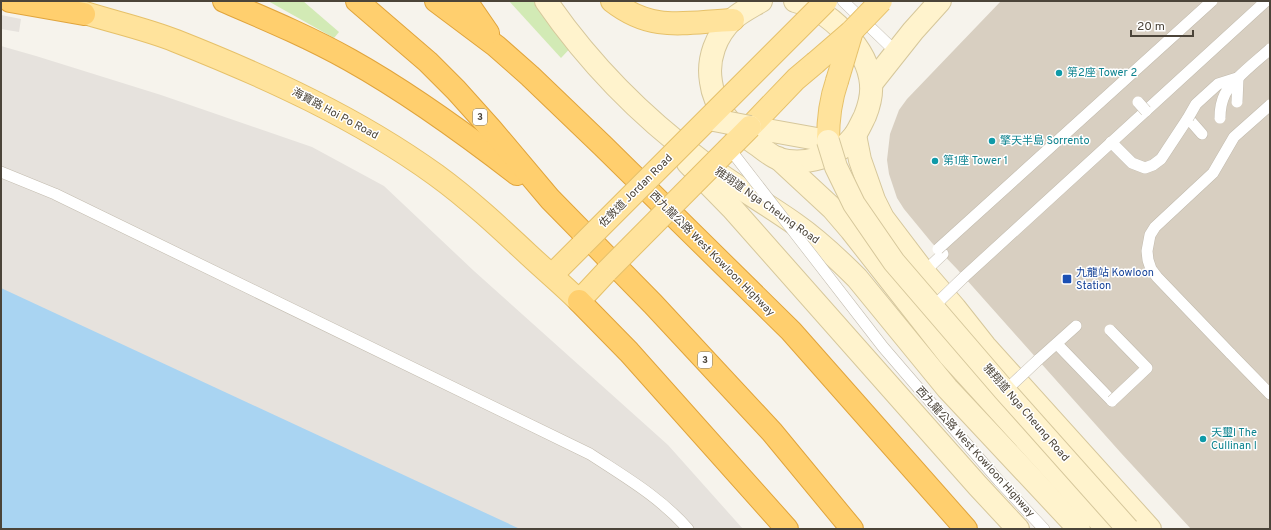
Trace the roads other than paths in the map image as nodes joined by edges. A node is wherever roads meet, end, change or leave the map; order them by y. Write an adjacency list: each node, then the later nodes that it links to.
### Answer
1 (10, 1): 17 (highway)
2 (49, 1): 17 (main road, 海寶路 Hoi Po Road)
3 (224, 1): 42 (highway)
4 (357, 1): 42 (highway, 3)
5 (436, 1): 20 (highway, 西九龍公路 West Kowloon Highway)
6 (466, 1): 20 (highway)
7 (546, 1): 58 (main road, 雅翔道 Nga Cheung Road)
8 (612, 1): 18 (main road)
9 (761, 1): 18 (main road)
10 (795, 1): 24 (main road)
11 (826, 1): 31 (main road, 佐敦道 Jordan Road, bridge)
12 (843, 1): 22 (lane)
13 (881, 1): 19 (main road, bridge)
14 (940, 1): 22 (main road)
15 (1212, 1): 43 (lane, bridge)
16 (1266, 1): 28 (lane)
17 (84, 14): 44 (main road, 海寶路 Hoi Po Road)
18 (733, 20): 39 (main road)
19 (852, 31): 32 (main road, bridge); 35 (main road, bridge)
20 (496, 46): 55 (highway, 西九龍公路 West Kowloon Highway)
21 (1270, 49): 23 (lane, bridge)
22 (896, 52): 24 (main road)
23 (1238, 78): 26 (lane, bridge); 29 (lane, bridge); 30 (lane, bridge)
24 (871, 84): 34 (main road)
25 (1138, 102): 28 (lane, bridge)
26 (1237, 102)
27 (1270, 105): 51 (lane, bridge)
28 (1146, 111): 36 (lane)
29 (1188, 118): 33 (lane); 36 (lane)
30 (1220, 118)
31 (709, 119): 32 (main road, bridge); 38 (main road, 佐敦道 Jordan Road, bridge)
32 (750, 127): 35 (main road); 37 (main road, bridge)
33 (1202, 134)
34 (855, 135): 39 (main road); 43 (main road, 雅翔道 Nga Cheung Road)
35 (828, 141): 46 (main road, 雅翔道 Nga Cheung Road, bridge)
36 (1111, 142): 46 (lane, bridge)
37 (729, 148): 41 (main road, bridge); 57 (lane, 西九龍公路 West Kowloon Highway, bridge)
38 (677, 150): 41 (main road, 雅翔道 Nga Cheung Road); 44 (main road, 佐敦道 Jordan Road, bridge)
39 (778, 158): 46 (main road, 雅翔道 Nga Cheung Road)
40 (1, 172): 52 (lane)
41 (700, 176): 45 (main road, bridge); 56 (main road, 雅翔道 Nga Cheung Road)
42 (550, 199): 54 (highway, 3)
43 (924, 272): 46 (main road, 雅翔道 Nga Cheung Road)
44 (552, 275): 45 (main road, 海寶路 Hoi Po Road)
45 (579, 301): 53 (highway)
46 (937, 306): 46 (lane); 50 (main road, 雅翔道 Nga Cheung Road, bridge); 59 (main road, 雅翔道 Nga Cheung Road); 61 (main road, 雅翔道 Nga Cheung Road)
47 (1076, 326): 49 (lane)
48 (1110, 330): 49 (lane, bridge)
49 (1057, 344): 50 (lane, bridge)
50 (1005, 391): 60 (main road, 雅翔道 Nga Cheung Road, bridge)
51 (1270, 394)
52 (688, 529)
53 (788, 529)
54 (852, 529)
55 (966, 529)
56 (1018, 529)
57 (1044, 529)
58 (1079, 529)
59 (1107, 529)
60 (1128, 529)
61 (1150, 529)

